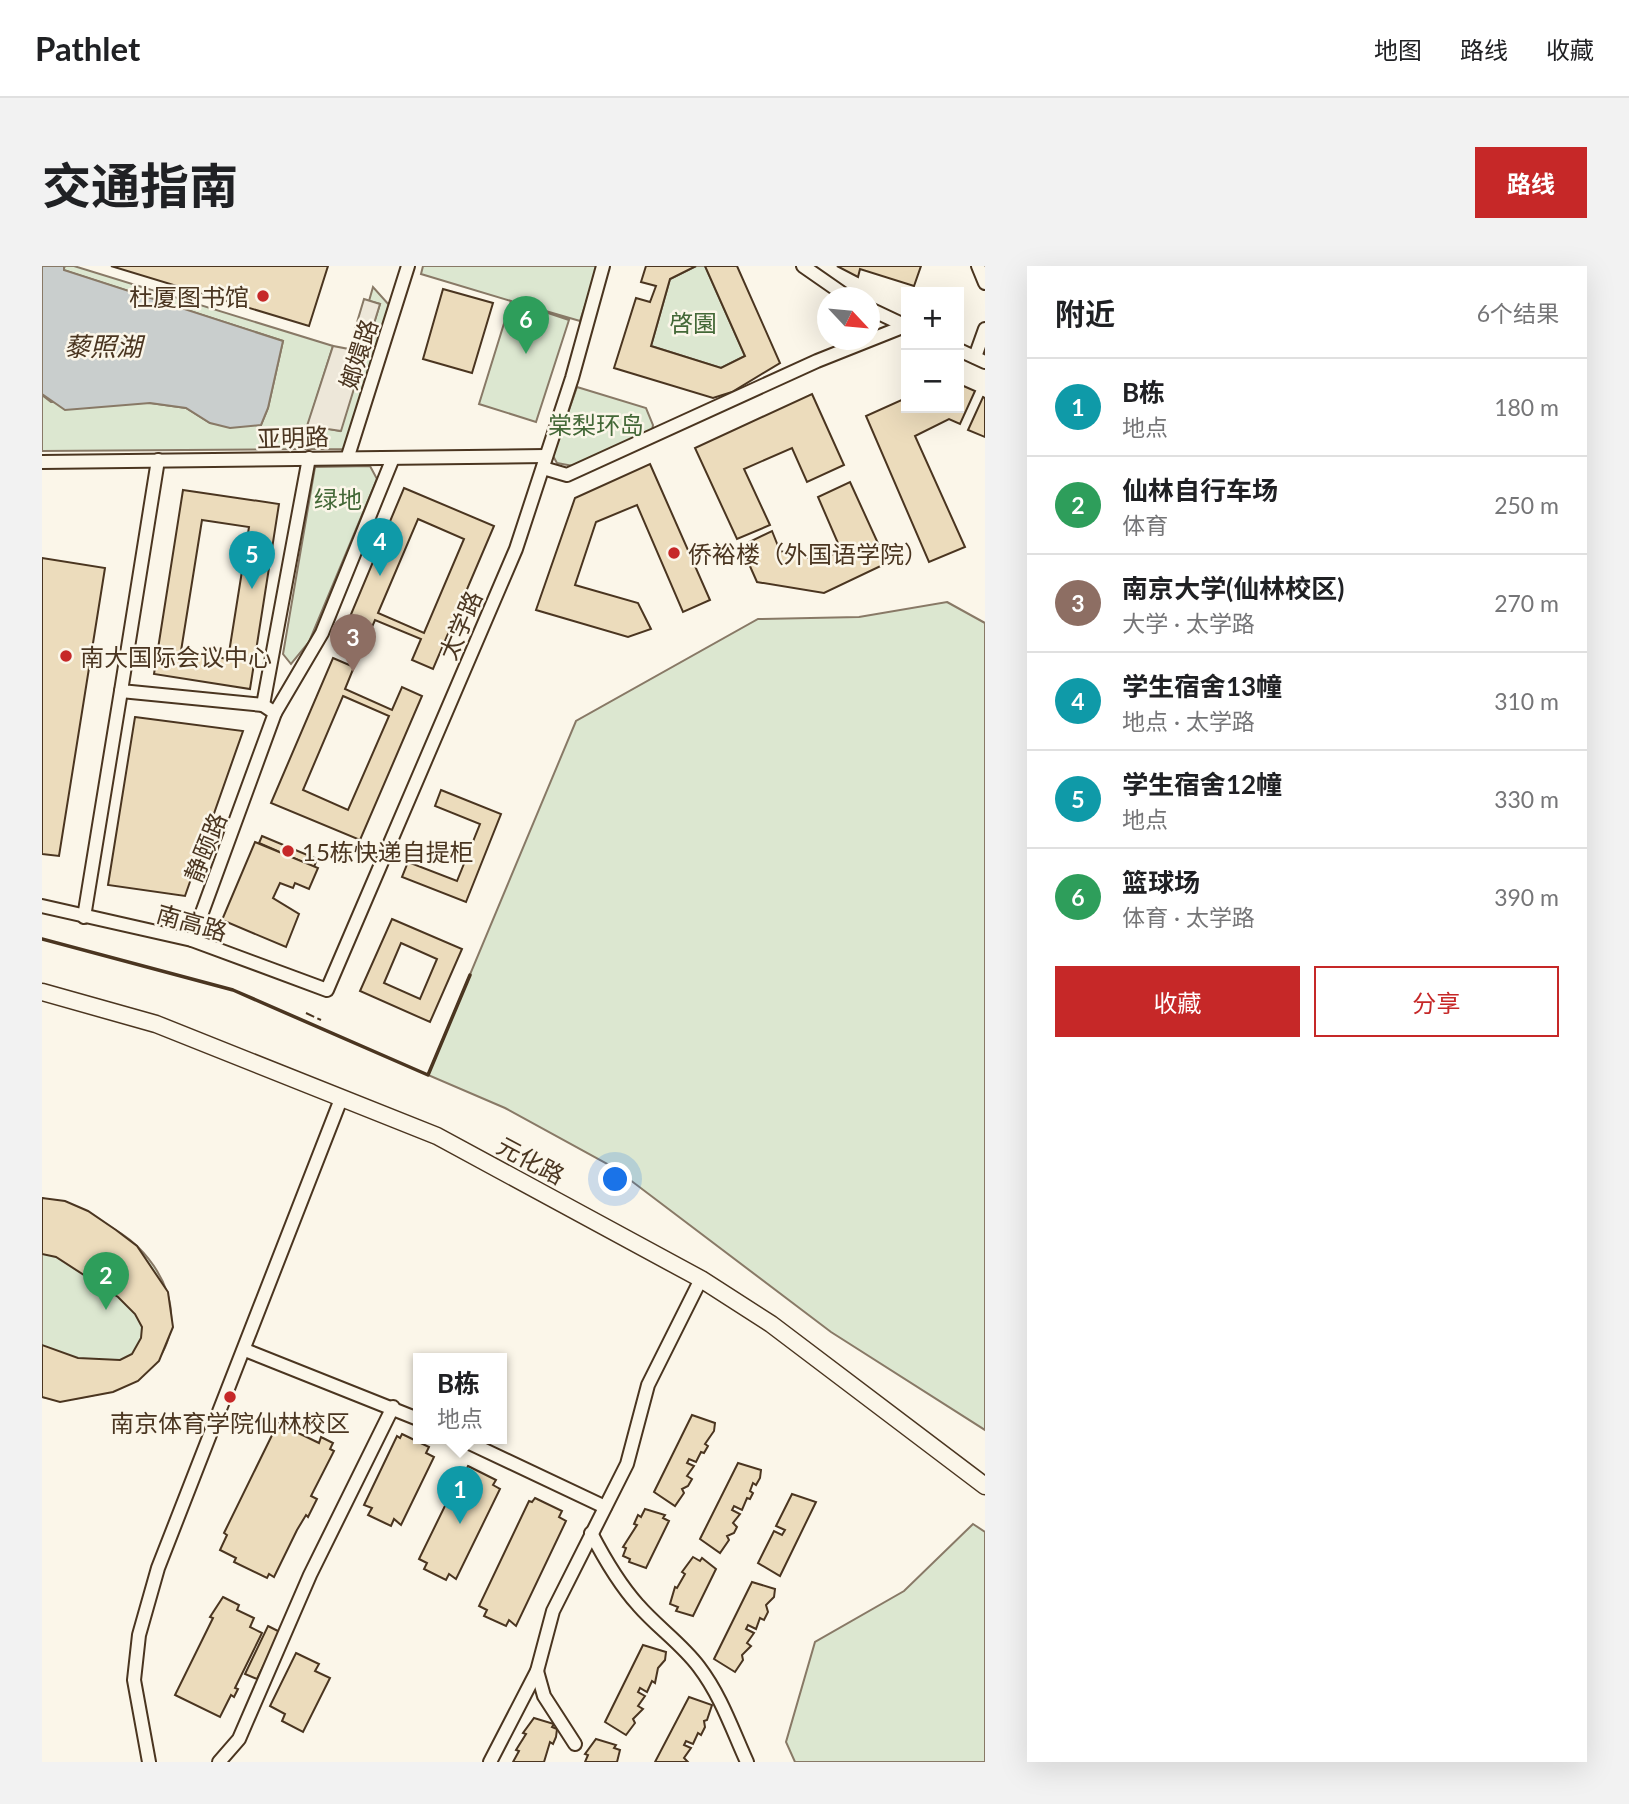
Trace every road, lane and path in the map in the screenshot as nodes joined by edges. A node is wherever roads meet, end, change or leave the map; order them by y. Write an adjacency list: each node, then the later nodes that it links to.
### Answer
1 (408, 266): 13 (street, 嫏嬛路)
2 (603, 266): 18 (street, 太学路)
3 (803, 266): 6 (street)
4 (978, 266): 5 (street)
5 (985, 284)
6 (833, 287)
7 (880, 314): 8 (street)
8 (901, 324)
9 (901, 328): 18 (street, 亚明路)
10 (985, 329): 12 (street)
11 (964, 352): 12 (street)
12 (980, 360)
13 (348, 456): 14 (street, 亚明路); 15 (street, 亚明路)
14 (309, 458): 16 (street, 亚明路); 20 (street)
15 (393, 458): 18 (street, 亚明路); 21 (street, 静颐路)
16 (158, 460): 17 (street, 亚明路); 19 (street)
17 (42, 462)
18 (544, 462): 25 (street, 太学路)
19 (121, 691): 20 (street); 23 (street)
20 (263, 705): 21 (street)
21 (275, 713): 24 (street, 静颐路)
22 (42, 906): 23 (street, 南高路)
23 (84, 917): 24 (street, 南高路)
24 (192, 940): 25 (street, 南高路)
25 (327, 990)
26 (42, 992): 27 (street, 元化路)
27 (341, 1099): 28 (street, 元化路); 29 (street)
28 (701, 1279): 33 (street, 元化路); 34 (street)
29 (245, 1350): 30 (street); 38 (street)
30 (393, 1407): 31 (street); 39 (street)
31 (413, 1417)
32 (472, 1444): 34 (street)
33 (985, 1486)
34 (605, 1507): 35 (street)
35 (591, 1533): 36 (street); 41 (street)
36 (537, 1671): 37 (street); 40 (street)
37 (575, 1744)
38 (149, 1762)
39 (219, 1762)
40 (490, 1762)
41 (747, 1762)

